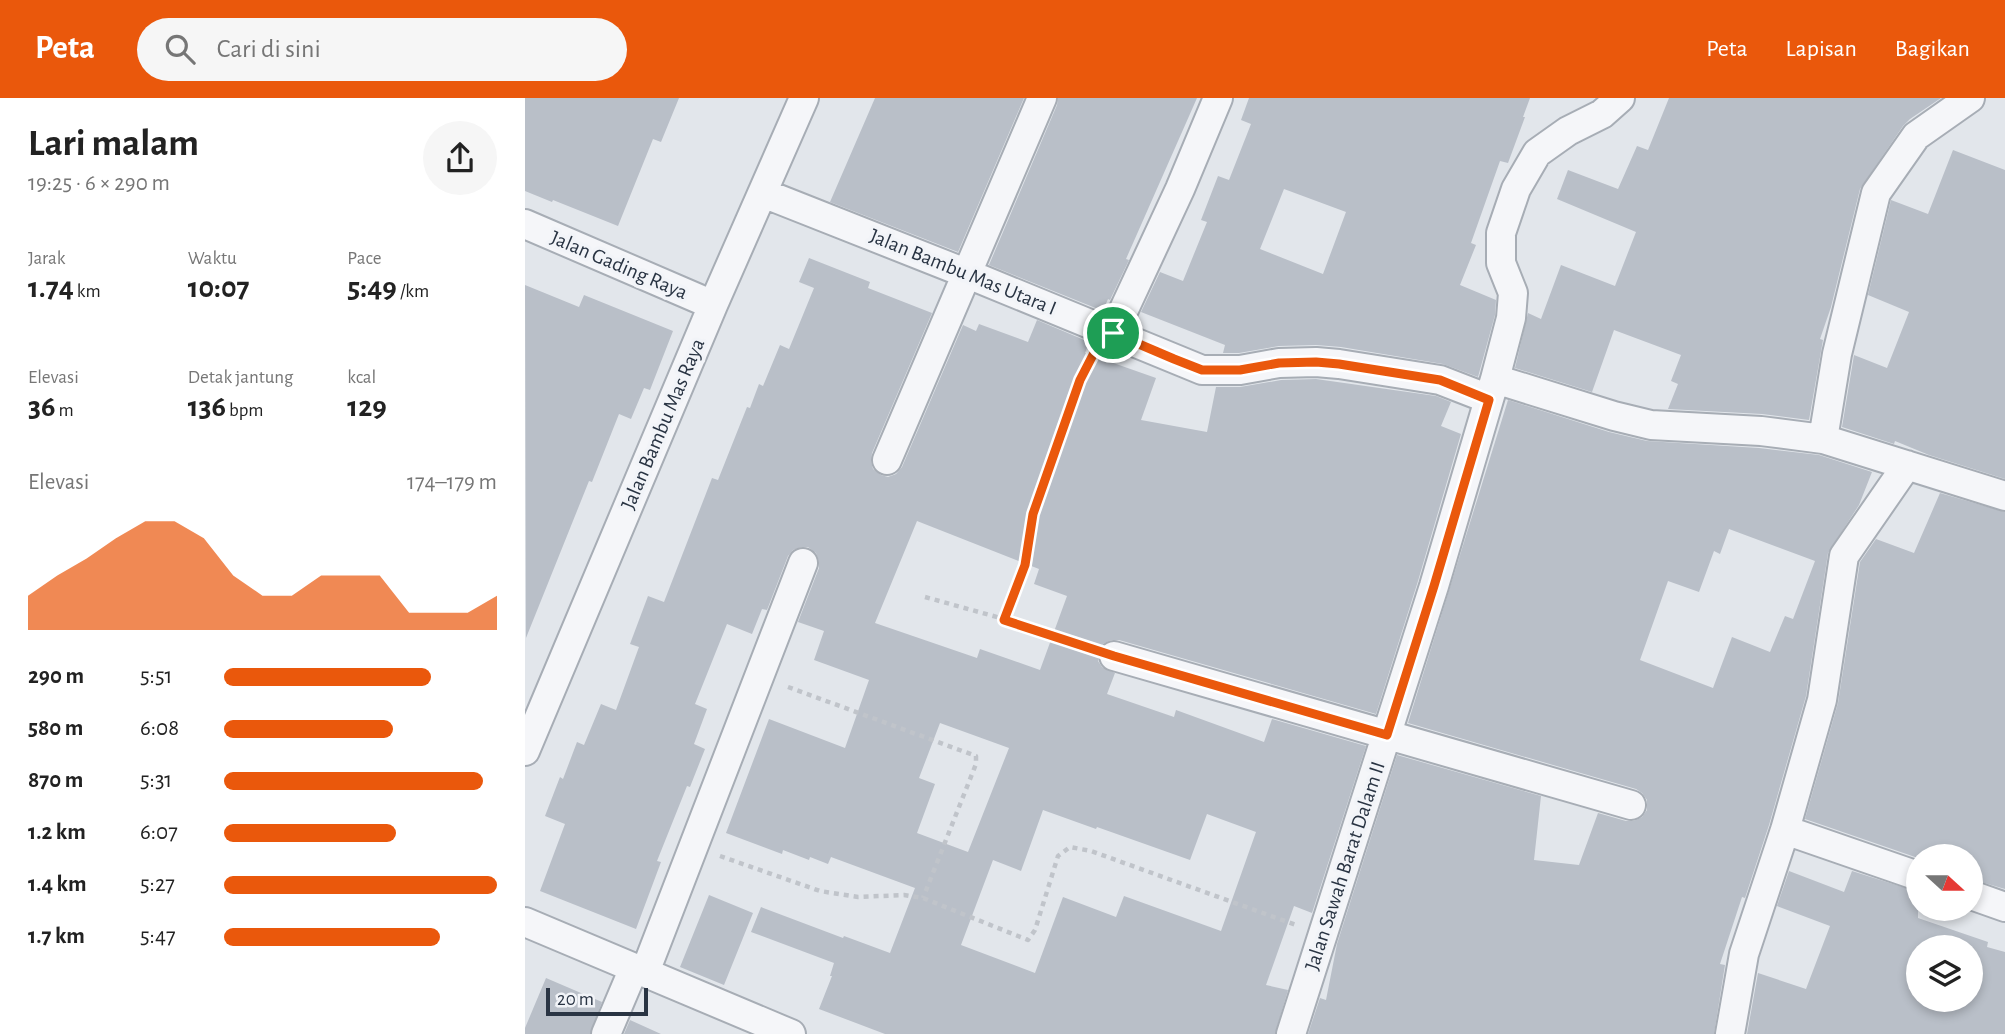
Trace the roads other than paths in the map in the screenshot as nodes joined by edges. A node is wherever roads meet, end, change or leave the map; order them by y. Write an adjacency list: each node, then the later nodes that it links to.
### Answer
1 (1042, 98): 8 (street)
2 (1219, 98): 10 (street)
3 (1620, 98): 11 (street, Jalan Sawah Barat Dalam II)
4 (1970, 98): 12 (street)
5 (800, 99): 6 (street, Jalan Bambu Mas Raya)
6 (763, 193): 8 (street, Jalan Bambu Mas Utara I); 9 (street, Jalan Bambu Mas Raya)
7 (525, 224): 9 (street, Jalan Gading Raya)
8 (968, 274): 10 (street, Jalan Bambu Mas Utara I); 13 (street)
9 (713, 305): 19 (street, Jalan Bambu Mas Raya)
10 (1113, 333): 11 (street, Jalan Bambu Mas Utara I)
11 (1492, 389): 12 (street); 18 (street, Jalan Sawah Barat Dalam II)
12 (1823, 439): 14 (street)
13 (887, 460)
14 (1907, 465): 15 (street); 21 (street)
15 (2005, 496)
16 (803, 564): 26 (street)
17 (1114, 656): 18 (street)
18 (1387, 735): 20 (street); 29 (street, Jalan Sawah Barat Dalam II)
19 (525, 751)
20 (1632, 805)
21 (1785, 830): 22 (street); 30 (street)
22 (1906, 872)
23 (1983, 899): 24 (street)
24 (2005, 906)
25 (525, 922): 26 (street)
26 (640, 970): 27 (street); 28 (street)
27 (606, 1034)
28 (791, 1034)
29 (1291, 1034)
30 (1730, 1034)

